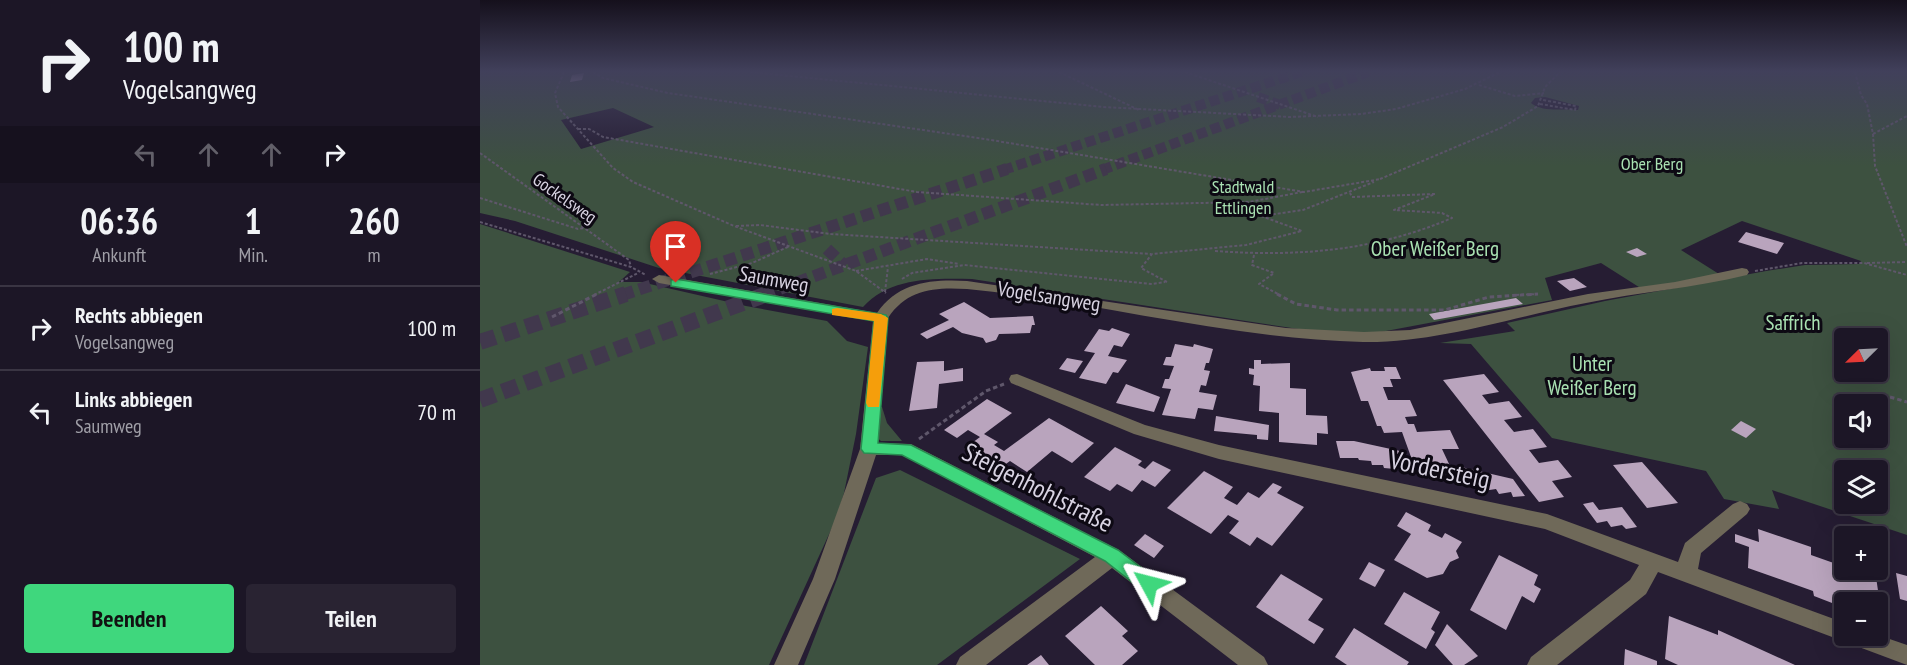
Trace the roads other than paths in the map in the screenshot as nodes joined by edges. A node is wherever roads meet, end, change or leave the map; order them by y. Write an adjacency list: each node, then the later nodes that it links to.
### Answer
1 (1742, 272): 3 (street, Vogelsangweg)
2 (659, 279): 3 (street, Saumweg)
3 (881, 318): 5 (street)
4 (1017, 379): 8 (street, Vordersteig)
5 (869, 449): 7 (street, Steigenhohlstraße); 13 (street)
6 (1740, 509): 9 (street)
7 (1112, 556): 14 (street); 15 (street, Steigenhohlstraße)
8 (1653, 561): 9 (street, Vordersteig); 16 (street)
9 (1686, 574): 10 (street, Vordersteig)
10 (1834, 629)
11 (1880, 646): 12 (street)
12 (1907, 656)
13 (786, 665)
14 (968, 665)
15 (1256, 665)
16 (1539, 665)

